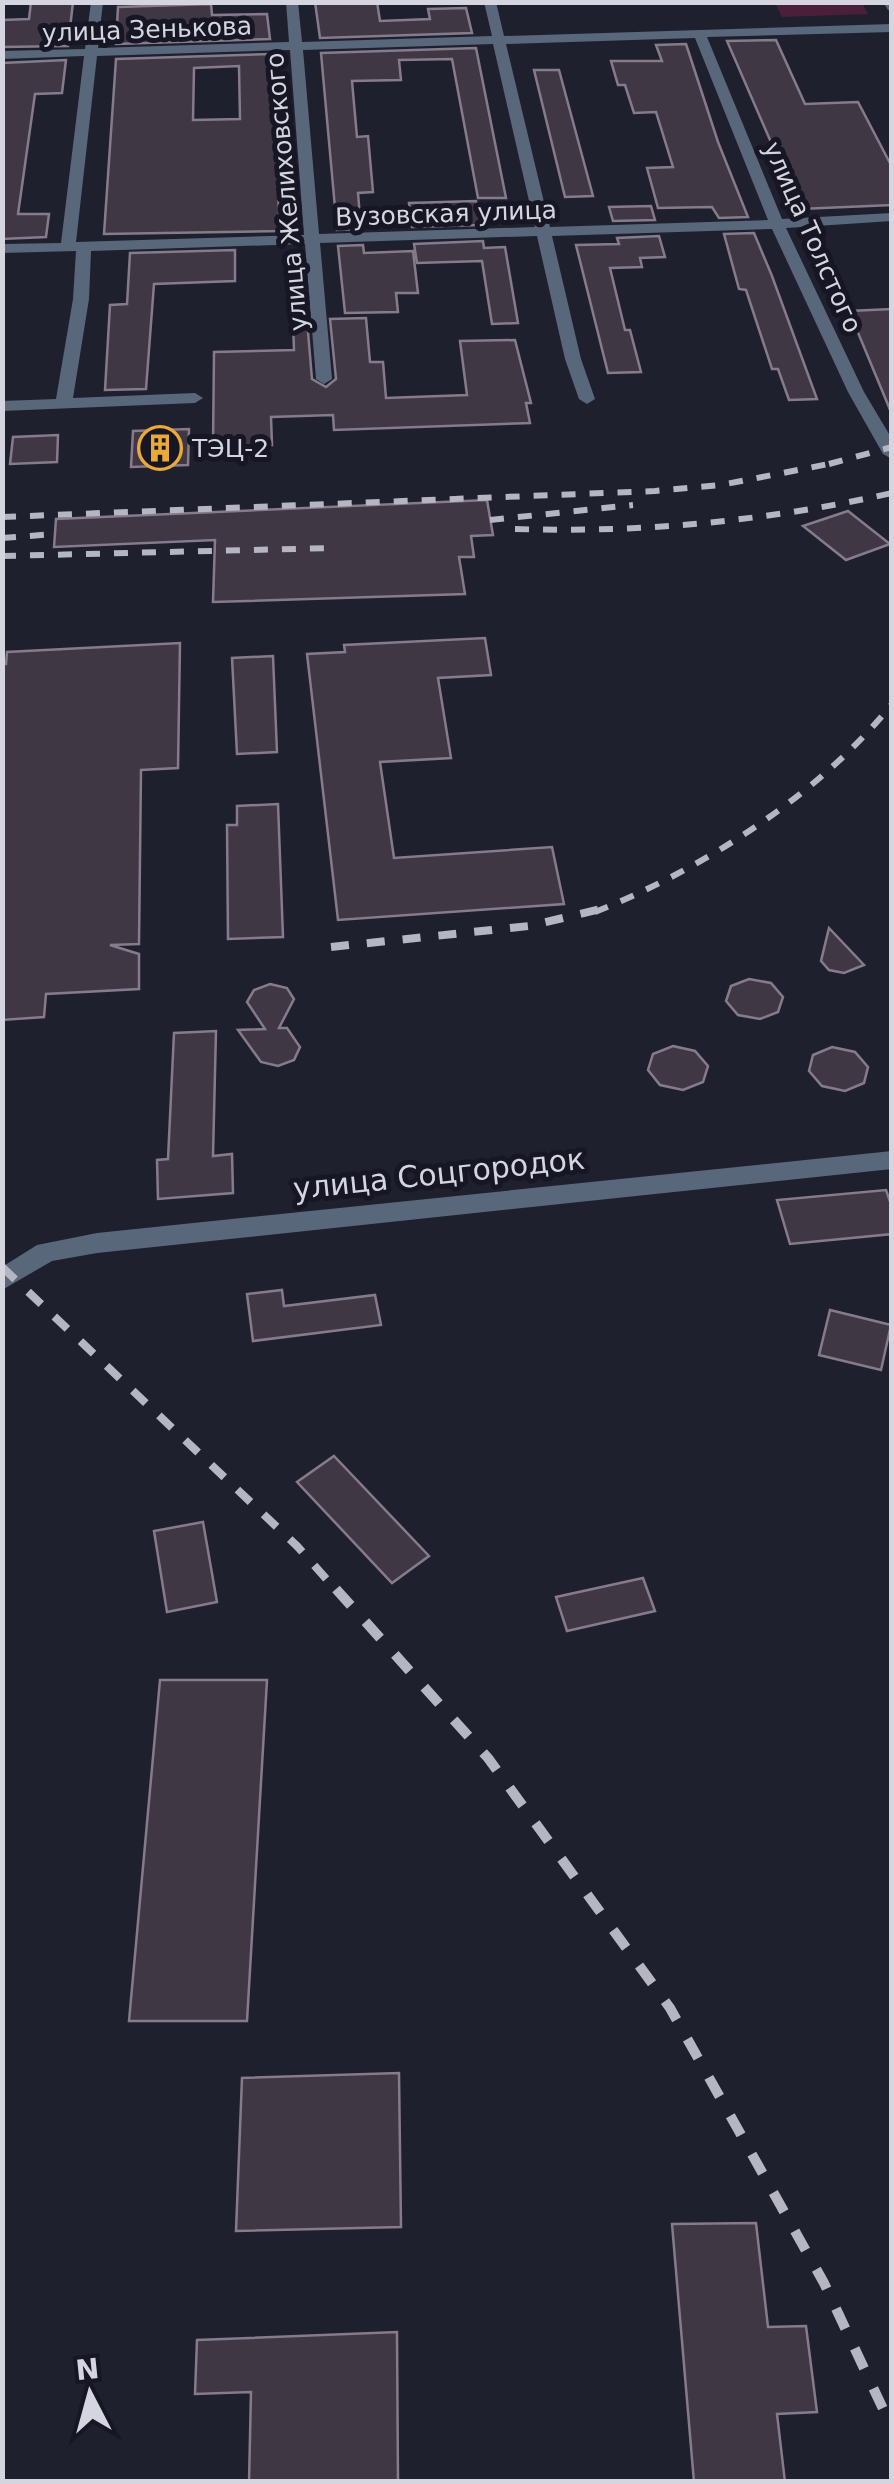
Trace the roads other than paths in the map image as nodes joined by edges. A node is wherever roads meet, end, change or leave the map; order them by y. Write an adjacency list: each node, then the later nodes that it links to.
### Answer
1 (96, 2): 8 (street)
2 (292, 2): 7 (street, улица Желиховского)
3 (490, 2): 6 (street)
4 (892, 28): 5 (street, улица Зенькова)
5 (700, 35): 6 (street, улица Зенькова); 11 (street, улица Толстого)
6 (500, 41): 7 (street, улица Зенькова); 12 (street)
7 (297, 47): 8 (street, улица Зенькова); 13 (street, улица Желиховского)
8 (92, 53): 9 (street, улица Зенькова); 14 (street)
9 (2, 55)
10 (892, 216): 11 (street, Вузовская улица)
11 (777, 224): 12 (street, Вузовская улица); 21 (street, улица Толстого)
12 (544, 232): 13 (street, Вузовская улица); 18 (street)
13 (311, 241): 14 (street, Вузовская улица); 16 (street, улица Желиховского)
14 (76, 247): 15 (street, Вузовская улица); 19 (street)
15 (2, 249)
16 (324, 379)
17 (195, 398): 19 (street)
18 (587, 398)
19 (64, 402): 20 (street)
20 (2, 406)
21 (892, 454)
22 (892, 1160): 23 (street, улица Соцгородок)
23 (2, 1280)

